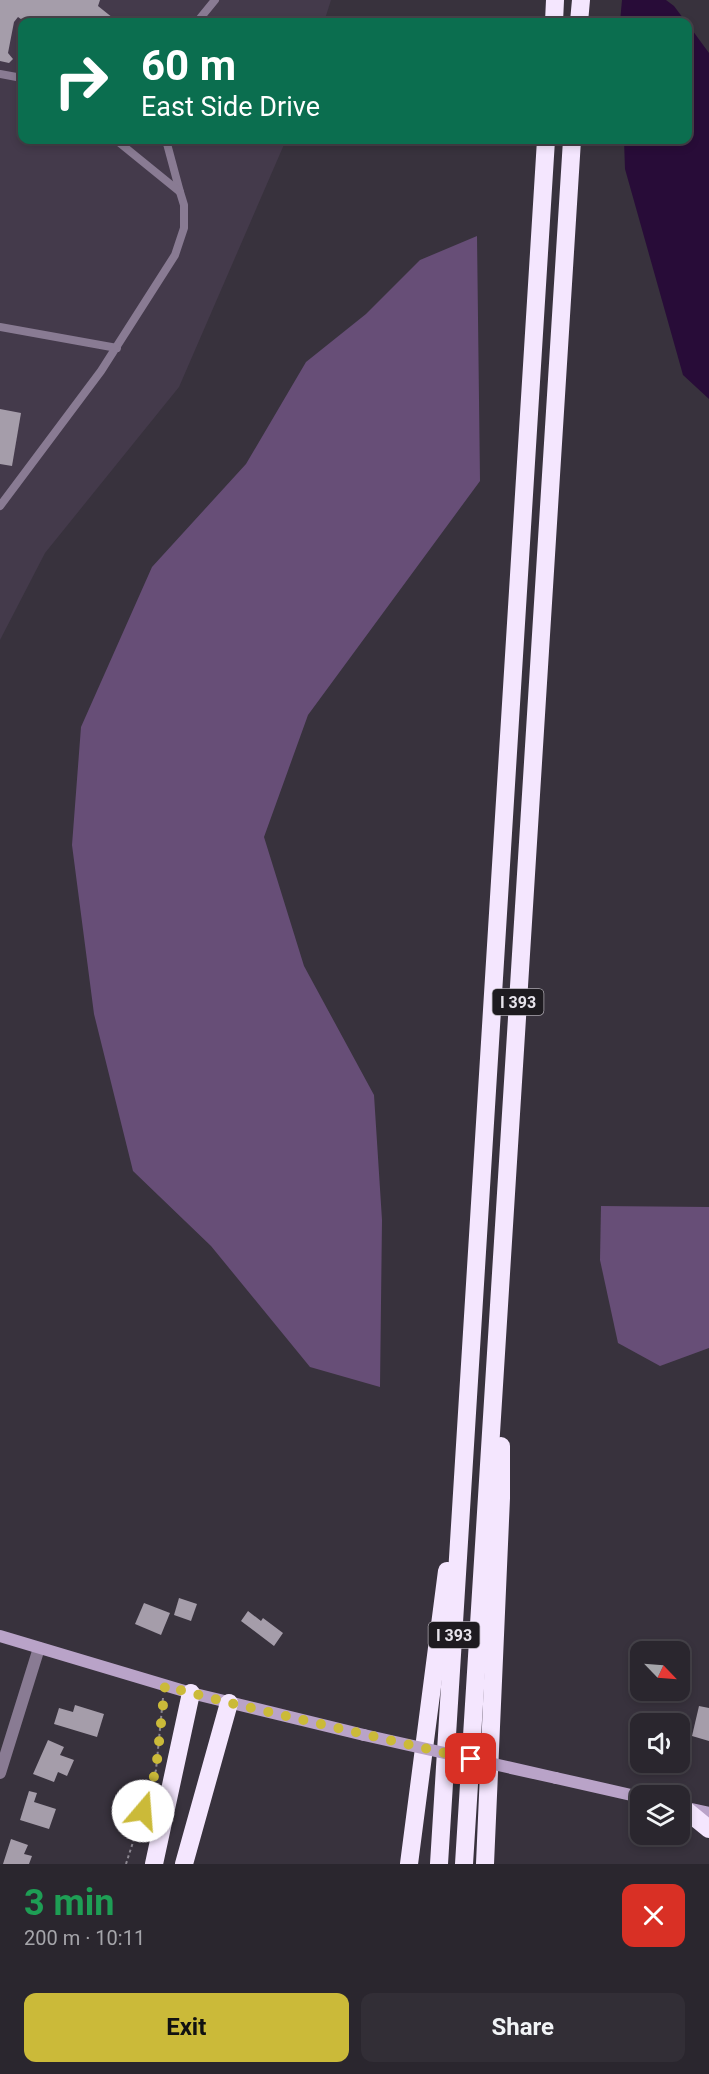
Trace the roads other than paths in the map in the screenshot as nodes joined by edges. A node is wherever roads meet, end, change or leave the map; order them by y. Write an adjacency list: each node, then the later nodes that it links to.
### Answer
1 (214, 0): 4 (lane)
2 (555, 0): 5 (highway)
3 (581, 0): 6 (highway)
4 (200, 18)
5 (554, 18)
6 (579, 18)
7 (0, 74): 8 (lane)
8 (18, 77)
9 (121, 144): 13 (lane)
10 (167, 144): 13 (lane)
11 (546, 144): 18 (highway, I 393)
12 (572, 144): 17 (highway, I 393)
13 (180, 192): 15 (lane)
14 (0, 327): 15 (lane)
15 (117, 348): 16 (lane)
16 (0, 506)
17 (501, 1269): 33 (highway, I 393); 34 (highway)
18 (468, 1406): 31 (highway); 32 (highway, I 393)
19 (0, 1636): 20 (main road)
20 (39, 1648): 21 (main road); 23 (street)
21 (191, 1694): 22 (main road); 29 (highway)
22 (230, 1703): 24 (main road, bridge); 30 (highway)
23 (0, 1773)
24 (630, 1795)
25 (690, 1809): 27 (main road)
26 (690, 1814): 28 (highway)
27 (709, 1814)
28 (709, 1829)
29 (154, 1864)
30 (184, 1864)
31 (410, 1864)
32 (439, 1864)
33 (464, 1864)
34 (485, 1864)

